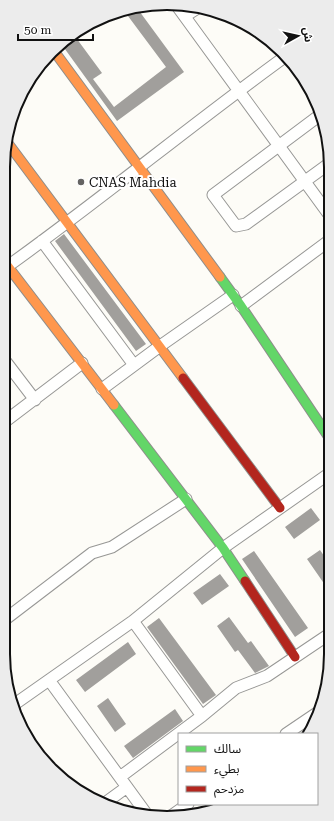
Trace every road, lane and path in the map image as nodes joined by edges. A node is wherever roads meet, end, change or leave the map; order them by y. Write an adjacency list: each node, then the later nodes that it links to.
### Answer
1 (180, 10): 3 (street)
2 (191, 12): 3 (street)
3 (185, 16): 6 (street)
4 (57, 55): 10 (street)
5 (281, 59): 6 (street)
6 (238, 90): 8 (street); 10 (street)
7 (316, 117): 8 (street)
8 (278, 145): 12 (street); 12 (street)
9 (11, 147): 14 (street)
10 (139, 167): 14 (street); 19 (street)
11 (324, 167): 12 (street)
12 (305, 181): 13 (street)
13 (324, 208)
14 (66, 222): 15 (street); 21 (street)
15 (42, 241): 17 (street); 23 (street)
16 (324, 244): 20 (street)
17 (10, 260)
18 (10, 269): 22 (street)
19 (233, 295): 20 (street); 21 (street)
20 (241, 306): 28 (street)
21 (160, 346): 23 (street); 31 (street)
22 (82, 363): 25 (street); 26 (street)
23 (134, 365): 25 (street)
24 (10, 367): 26 (street)
25 (102, 389): 30 (street)
26 (35, 400): 27 (street)
27 (10, 418)
28 (324, 430)
29 (324, 477): 31 (street)
30 (186, 499): 32 (street); 33 (street)
31 (280, 508): 32 (street)
32 (223, 548): 34 (street); 36 (street)
33 (10, 616)
34 (133, 621): 37 (street); 39 (street)
35 (324, 638): 36 (street)
36 (295, 657): 39 (street)
37 (49, 680): 38 (street); 44 (street)
38 (17, 702)
39 (202, 716): 41 (street)
40 (308, 722): 42 (street)
41 (179, 733)
42 (288, 733)
43 (178, 734): 44 (street)
44 (120, 777): 45 (street)
45 (127, 788): 46 (street); 48 (street)
46 (109, 800)
47 (187, 805): 49 (street)
48 (143, 809)
49 (178, 811)

